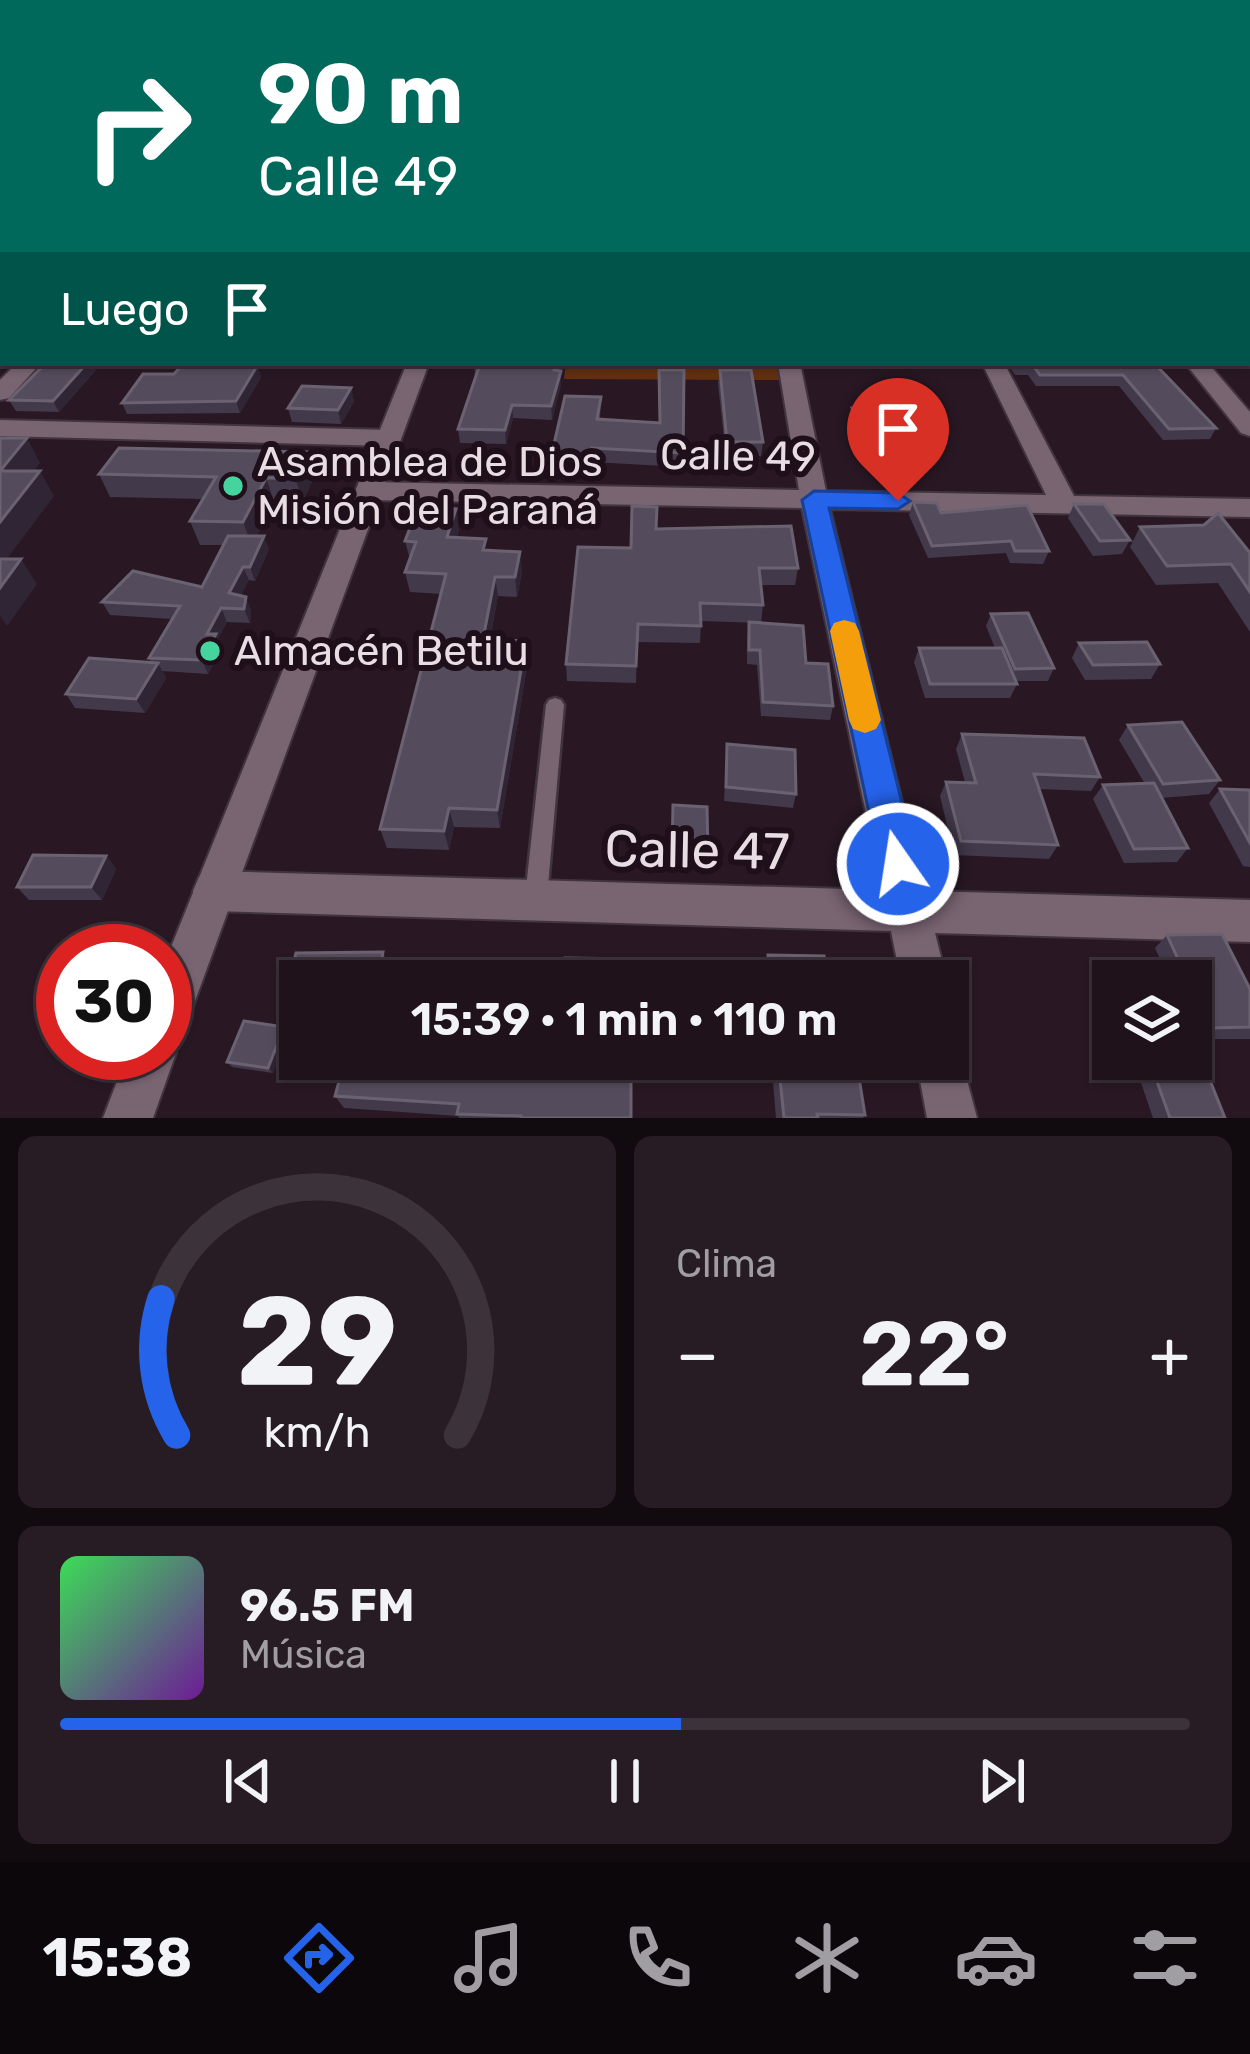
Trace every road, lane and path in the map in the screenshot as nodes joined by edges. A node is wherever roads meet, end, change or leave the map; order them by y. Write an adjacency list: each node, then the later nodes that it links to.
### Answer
1 (26, 366): 6 (street)
2 (417, 366): 9 (street)
3 (790, 366): 11 (street)
4 (994, 366): 12 (street)
5 (1198, 366): 8 (street)
6 (0, 393)
7 (0, 428): 9 (street)
8 (1250, 428)
9 (388, 438): 10 (street)
10 (368, 490): 11 (street, Calle 49); 15 (street)
11 (814, 500): 12 (street, Calle 49); 17 (street)
12 (1064, 504): 13 (street, Calle 49)
13 (1250, 508)
14 (555, 705): 16 (lane)
15 (214, 891): 16 (street, Calle 47); 19 (street)
16 (536, 900): 17 (street, Calle 47)
17 (909, 910): 18 (street, Calle 47); 20 (street)
18 (1250, 921)
19 (192, 949)
20 (920, 960)
21 (142, 1080): 23 (street)
22 (944, 1080): 24 (street)
23 (128, 1118)
24 (952, 1118)

